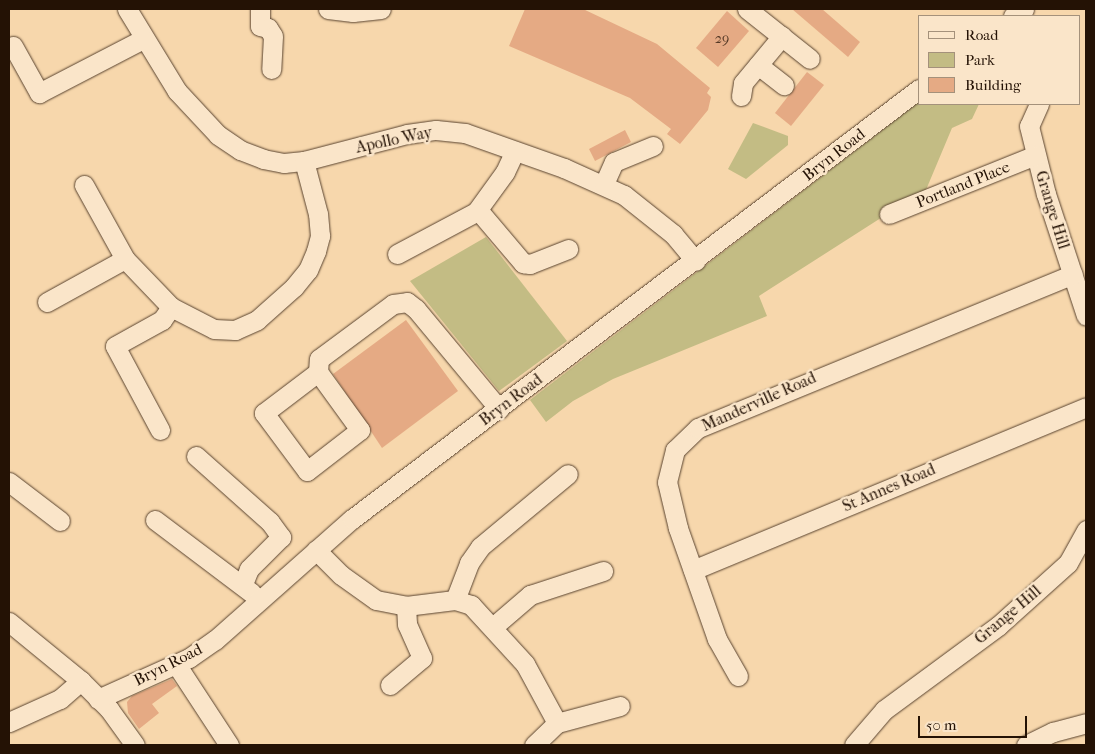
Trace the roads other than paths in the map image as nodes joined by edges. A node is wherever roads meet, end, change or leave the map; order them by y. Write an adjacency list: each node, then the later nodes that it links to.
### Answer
1 (127, 9): 7 (street, Apollo Way)
2 (328, 9): 3 (street)
3 (380, 9)
4 (747, 9): 6 (street)
5 (260, 17): 11 (street)
6 (782, 36): 9 (street); 10 (street)
7 (143, 39): 8 (street); 19 (street, Apollo Way)
8 (13, 46)
9 (810, 59)
10 (758, 65): 12 (street); 14 (street)
11 (271, 69)
12 (784, 85)
13 (918, 90): 27 (street, Bryn Road)
14 (741, 96)
15 (1039, 105): 18 (street, Grange Hill)
16 (653, 146): 20 (street)
17 (515, 151): 19 (street, Apollo Way); 20 (street, Apollo Way); 22 (street)
18 (1036, 155): 23 (street, Portland Place); 28 (street, Grange Hill)
19 (304, 161): 30 (street)
20 (604, 184): 27 (street, Apollo Way)
21 (84, 185): 26 (street)
22 (478, 210): 24 (street); 25 (street)
23 (889, 214)
24 (568, 249)
25 (397, 254)
26 (125, 259): 29 (street); 30 (street)
27 (696, 261): 34 (street, Bryn Road)
28 (1072, 274): 31 (street, Grange Hill); 43 (street, Manderville Road)
29 (47, 302)
30 (171, 307): 35 (street)
31 (1086, 316)
32 (318, 372): 32 (street); 34 (street)
33 (1086, 407): 43 (street, St Annes Road)
34 (498, 409): 42 (street, Bryn Road)
35 (160, 430)
36 (196, 456): 45 (street)
37 (568, 474): 46 (street)
38 (9, 482): 40 (street)
39 (154, 520): 45 (street)
40 (60, 521)
41 (1086, 530): 63 (street, Grange Hill)
42 (316, 550): 47 (street, Bryn Road); 48 (street)
43 (693, 570): 52 (street, Manderville Road)
44 (603, 571): 50 (street)
45 (243, 584): 47 (street)
46 (455, 600): 48 (street); 50 (street)
47 (260, 601): 51 (street, Bryn Road)
48 (406, 606): 54 (street)
49 (9, 622): 53 (street)
50 (494, 626): 58 (street)
51 (176, 664): 55 (street, Bryn Road); 61 (street)
52 (738, 676)
53 (80, 681): 55 (street); 57 (street)
54 (390, 685)
55 (98, 699): 60 (street)
56 (620, 706): 58 (street)
57 (9, 722)
58 (557, 723): 62 (street)
59 (1086, 723): 64 (street)
60 (135, 745)
61 (229, 745)
62 (534, 745)
63 (854, 745)
64 (1026, 745)

